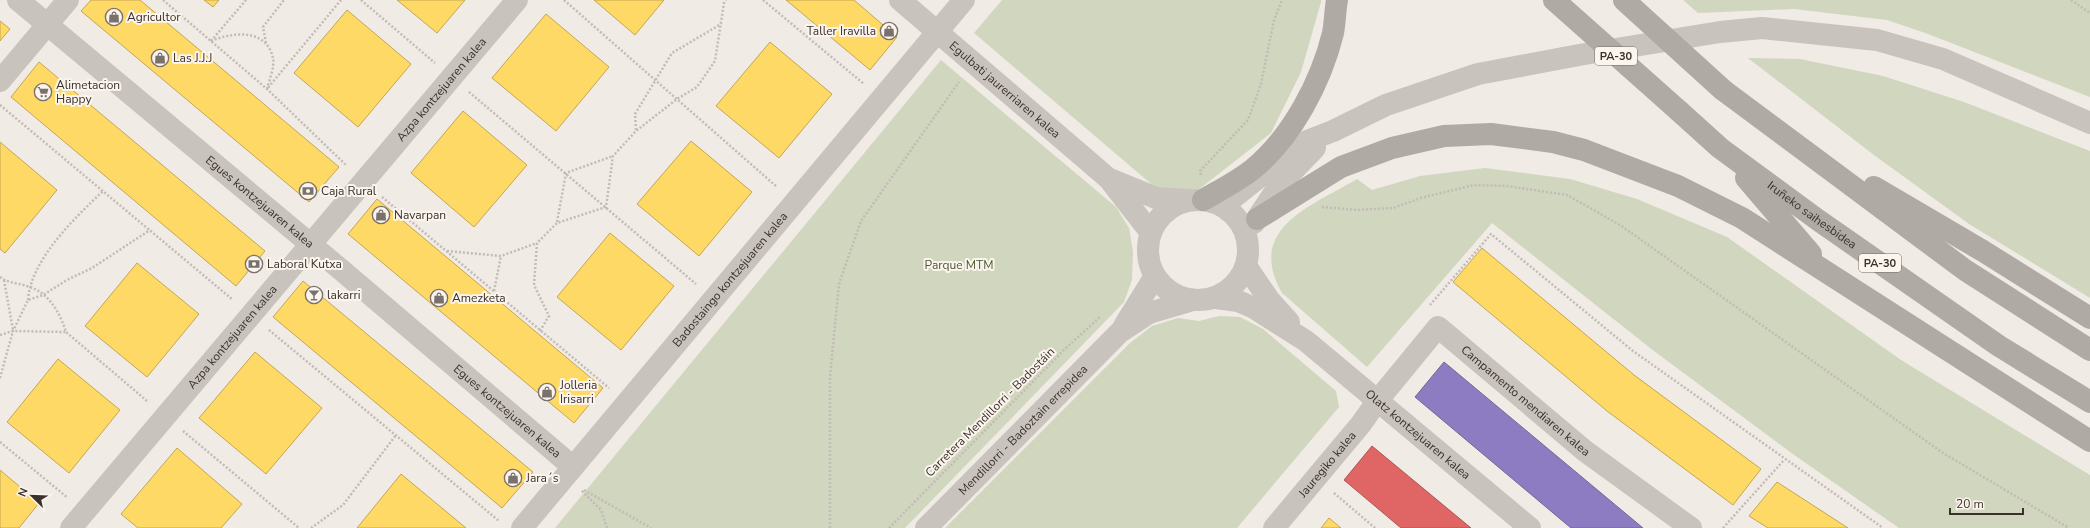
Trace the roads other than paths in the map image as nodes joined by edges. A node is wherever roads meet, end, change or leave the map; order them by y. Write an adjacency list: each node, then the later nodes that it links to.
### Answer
1 (18, 0): 9 (street, Egues kontzejuaren kalea)
2 (68, 0): 9 (street)
3 (517, 0): 20 (street, Azpa kontzejuaren kalea)
4 (900, 0): 10 (street, Egulbati jaurerriaren kalea)
5 (964, 0): 10 (street, Badostaingo kontzejuaren kalea)
6 (1337, 0): 17 (highway)
7 (1554, 0): 15 (highway, Iruñeko saihesbidea / PA-30, bridge)
8 (1624, 0): 14 (highway, bridge)
9 (47, 24): 11 (street); 20 (street, Egues kontzejuaren kalea)
10 (938, 32): 16 (street, Egulbati jaurerriaren kalea); 33 (street, Badostaingo kontzejuaren kalea)
11 (0, 81)
12 (2090, 123): 13 (street)
13 (1333, 131): 17 (street); 18 (street)
14 (1778, 131): 26 (highway); 29 (highway)
15 (1720, 148): 22 (highway); 31 (highway, Iruñeko saihesbidea / PA-30)
16 (1109, 179): 17 (street, Egulbati jaurerriaren kalea); 19 (street, Egulbati jaurerriaren kalea)
17 (1205, 202): 18 (street); 19 (street)
18 (1252, 226): 21 (street); 22 (highway)
19 (1151, 233): 23 (street)
20 (310, 244): 33 (street, Egues kontzejuaren kalea); 34 (street, Azpa kontzejuaren kalea)
21 (1246, 266): 24 (street); 28 (street, Olatz kontzejuaren kalea)
22 (1826, 272): 32 (highway)
23 (1155, 276): 25 (street); 27 (street, Mendillorri - Badoztain errepidea)
24 (1216, 298): 25 (street); 28 (street, Olatz kontzejuaren kalea)
25 (1192, 300): 27 (street, Mendillorri - Badoztain errepidea)
26 (2090, 318)
27 (1113, 326): 36 (street, Mendillorri - Badoztain errepidea)
28 (1306, 342): 30 (street, Olatz kontzejuaren kalea)
29 (2090, 350)
30 (1378, 400): 37 (street, Jauregiko kalea); 38 (street, Olatz kontzejuaren kalea); 39 (street, Campamento mendiaren kalea)
31 (2090, 402)
32 (2090, 441)
33 (573, 468): 35 (street, Badostaingo kontzejuaren kalea)
34 (78, 520)
35 (522, 528)
36 (926, 528)
37 (1274, 528)
38 (1530, 528)
39 (1691, 528)

